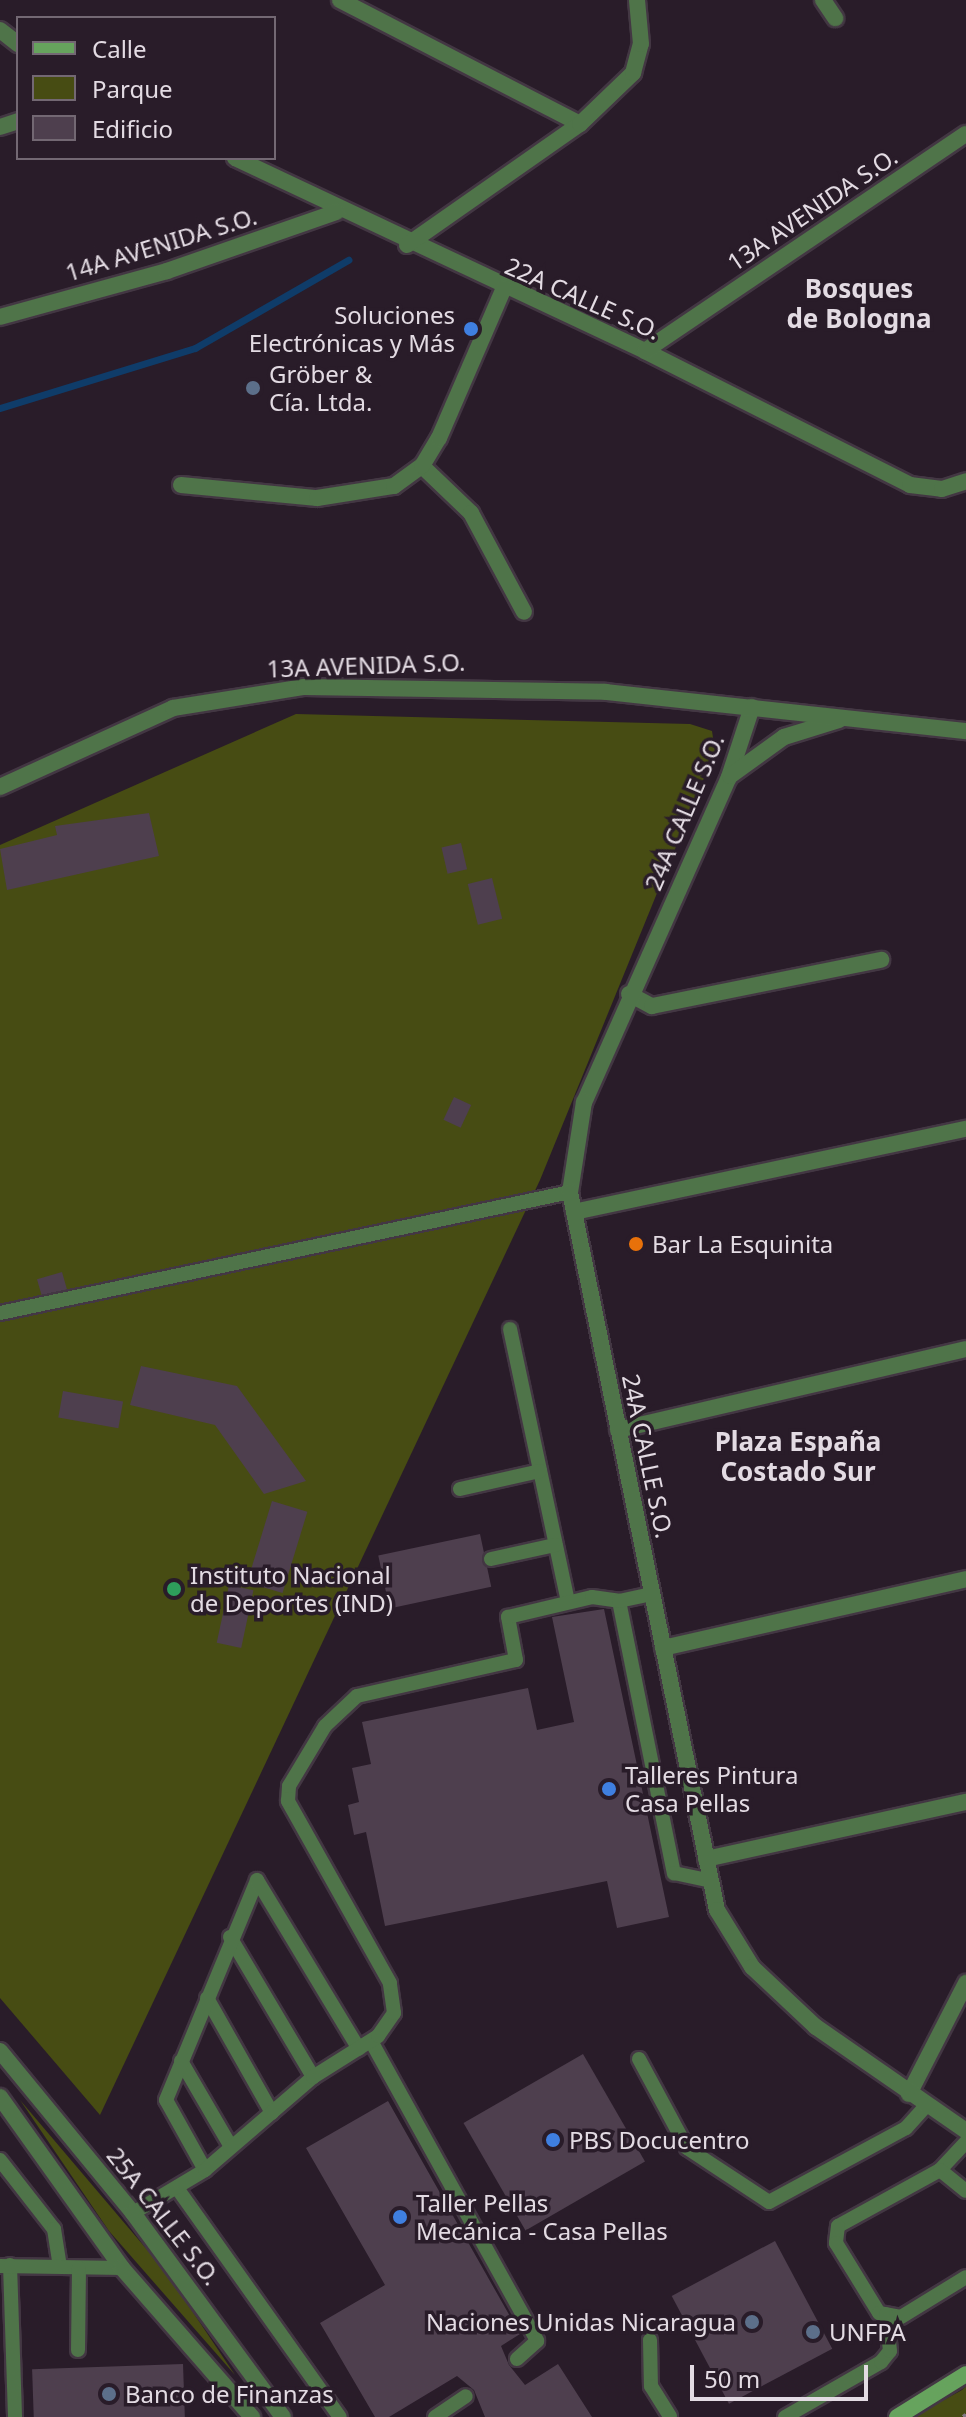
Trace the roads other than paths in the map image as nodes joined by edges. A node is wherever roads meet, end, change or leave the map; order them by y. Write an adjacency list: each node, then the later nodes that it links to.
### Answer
1 (342, 0): 7 (street)
2 (637, 0): 7 (street)
3 (823, 0): 4 (street)
4 (835, 18)
5 (0, 30): 6 (street)
6 (16, 42)
7 (580, 124): 11 (street)
8 (966, 134): 14 (street, 13A AVENIDA S.O.)
9 (239, 160): 10 (street, 22A CALLE S.O.)
10 (336, 212): 11 (street, 22A CALLE S.O.); 13 (street, 14A AVENIDA S.O.)
11 (407, 245): 12 (street, 22A CALLE S.O.)
12 (504, 288): 14 (street, 22A CALLE S.O.); 15 (street)
13 (0, 317)
14 (645, 351): 16 (street, 22A CALLE S.O.)
15 (422, 466): 17 (street); 18 (street)
16 (966, 481)
17 (181, 485)
18 (524, 612)
19 (752, 707): 20 (street, 13A AVENIDA S.O.); 22 (street, 24A CALLE S.O.); 23 (street, 13A AVENIDA S.O.)
20 (855, 716): 21 (street, 13A AVENIDA S.O.); 22 (street)
21 (966, 731)
22 (729, 777): 25 (street, 24A CALLE S.O.)
23 (0, 787)
24 (881, 960): 25 (street)
25 (629, 994): 27 (street, 24A CALLE S.O.)
26 (966, 1129): 28 (street)
27 (570, 1192): 28 (street, 24A CALLE S.O.); 29 (lane)
28 (574, 1212): 32 (street, 24A CALLE S.O.)
29 (0, 1313)
30 (510, 1329): 33 (lane)
31 (966, 1349): 32 (street)
32 (618, 1430): 38 (street, 24A CALLE S.O.)
33 (540, 1471): 34 (lane); 35 (lane)
34 (460, 1489)
35 (555, 1545): 36 (lane); 40 (lane)
36 (491, 1559)
37 (966, 1579): 41 (street)
38 (652, 1594): 39 (lane); 41 (street, 24A CALLE S.O.)
39 (619, 1601): 40 (lane); 44 (lane)
40 (568, 1602): 48 (lane)
41 (663, 1648): 43 (street, 24A CALLE S.O.)
42 (966, 1802): 43 (street)
43 (706, 1859): 44 (street, 24A CALLE S.O.)
44 (711, 1881): 53 (street, 24A CALLE S.O.)
45 (230, 1937): 47 (lane); 48 (lane); 52 (lane)
46 (966, 1983): 53 (street)
47 (207, 1998): 51 (lane); 56 (lane)
48 (365, 2045): 52 (lane); 74 (lane)
49 (0, 2051): 65 (street, 25A CALLE S.O.)
50 (639, 2059): 55 (lane)
51 (181, 2061): 59 (lane); 61 (lane)
52 (313, 2077): 56 (lane)
53 (909, 2094): 55 (street, 24A CALLE S.O.)
54 (0, 2097): 69 (street)
55 (926, 2106): 57 (street, 24A CALLE S.O.)
56 (272, 2113): 59 (lane)
57 (966, 2131)
58 (966, 2142): 62 (lane)
59 (231, 2147): 61 (lane)
60 (0, 2160): 67 (lane)
61 (205, 2170): 63 (lane)
62 (940, 2170): 64 (lane); 71 (lane)
63 (177, 2188): 65 (lane); 80 (lane)
64 (966, 2191)
65 (133, 2213): 79 (street, 25A CALLE S.O.)
66 (5, 2266): 67 (lane); 78 (lane)
67 (60, 2266): 68 (lane)
68 (79, 2268): 69 (lane); 73 (lane)
69 (122, 2268): 77 (street)
70 (966, 2277): 71 (lane)
71 (886, 2314): 83 (lane)
72 (650, 2340): 82 (lane)
73 (78, 2350)
74 (517, 2359)
75 (966, 2374): 84 (main road)
76 (466, 2396): 81 (lane)
77 (244, 2414)
78 (15, 2417)
79 (283, 2417)
80 (340, 2417)
81 (435, 2417)
82 (670, 2417)
83 (785, 2417)
84 (897, 2417)

